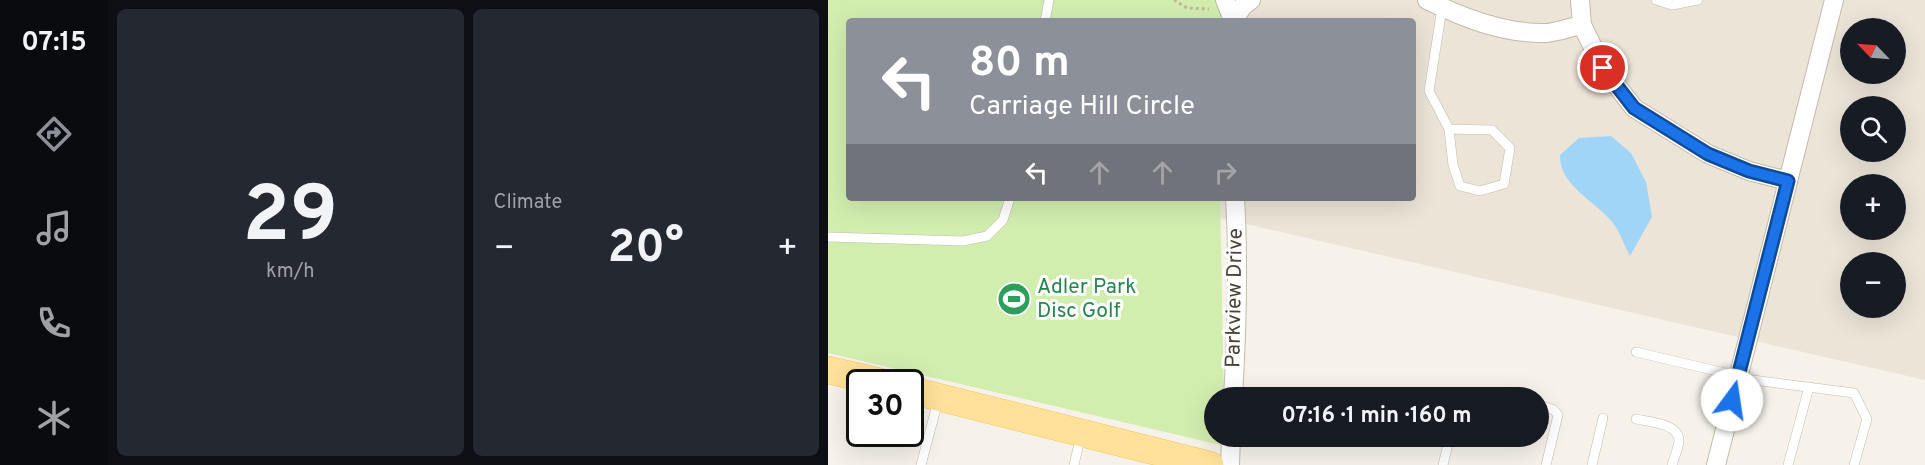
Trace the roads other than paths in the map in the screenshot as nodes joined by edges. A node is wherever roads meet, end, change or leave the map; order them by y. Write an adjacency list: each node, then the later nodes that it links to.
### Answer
1 (1049, 0): 9 (lane)
2 (1225, 0): 10 (street)
3 (1251, 0): 11 (street)
4 (1580, 0): 12 (street)
5 (1656, 0): 6 (lane)
6 (1698, 0)
7 (1834, 0): 14 (street)
8 (1434, 4): 12 (street); 13 (lane)
9 (1046, 18)
10 (1232, 18)
11 (1235, 18)
12 (1582, 25): 14 (street)
13 (1449, 129): 13 (lane)
14 (1788, 181): 21 (street)
15 (1009, 201): 17 (lane)
16 (1235, 201): 22 (street, Parkview Drive)
17 (828, 237)
18 (1636, 352): 21 (lane)
19 (828, 370): 20 (main road)
20 (846, 374)
21 (1738, 377): 23 (lane); 40 (street)
22 (1234, 387)
23 (1809, 387): 41 (lane); 42 (lane)
24 (924, 393): 25 (main road)
25 (939, 397): 29 (main road); 32 (lane)
26 (1549, 408): 37 (lane)
27 (1603, 418): 38 (lane)
28 (1636, 419): 39 (lane)
29 (1082, 433): 33 (lane); 34 (main road)
30 (1231, 447): 35 (street)
31 (1447, 447): 36 (lane)
32 (921, 465)
33 (1074, 465)
34 (1210, 465)
35 (1230, 465)
36 (1443, 465)
37 (1546, 465)
38 (1592, 465)
39 (1672, 465)
40 (1716, 465)
41 (1788, 465)
42 (1854, 465)

